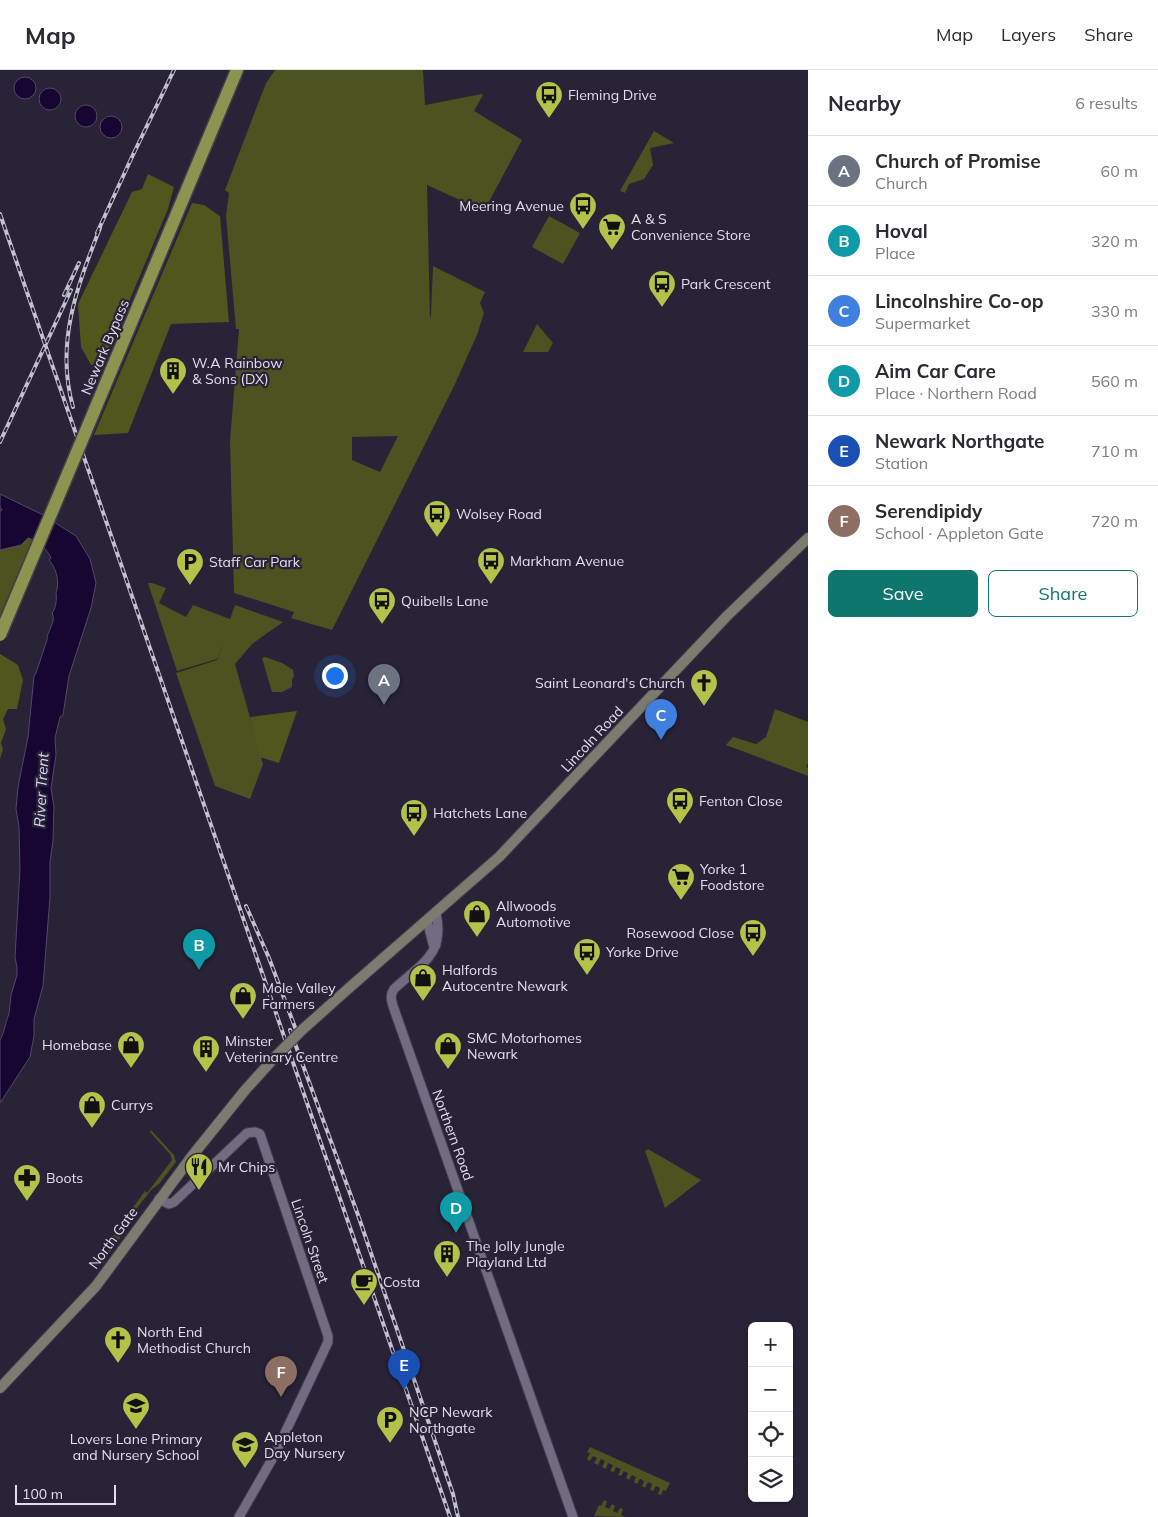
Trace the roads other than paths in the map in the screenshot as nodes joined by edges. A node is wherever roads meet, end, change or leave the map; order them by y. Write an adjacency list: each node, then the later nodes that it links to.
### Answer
1 (237, 70): 3 (highway, Newark Bypass, bridge)
2 (808, 538): 4 (main road, Lincoln Road)
3 (0, 635)
4 (436, 913): 5 (main road, Lincoln Road); 6 (street)
5 (427, 920): 6 (street); 7 (main road, Lincoln Road, bridge)
6 (436, 945): 11 (street, Northern Road)
7 (277, 1055): 8 (main road, North Gate)
8 (159, 1199): 9 (main road, North Gate); 10 (street, Lincoln Street)
9 (0, 1388)
10 (239, 1517)
11 (573, 1517)

